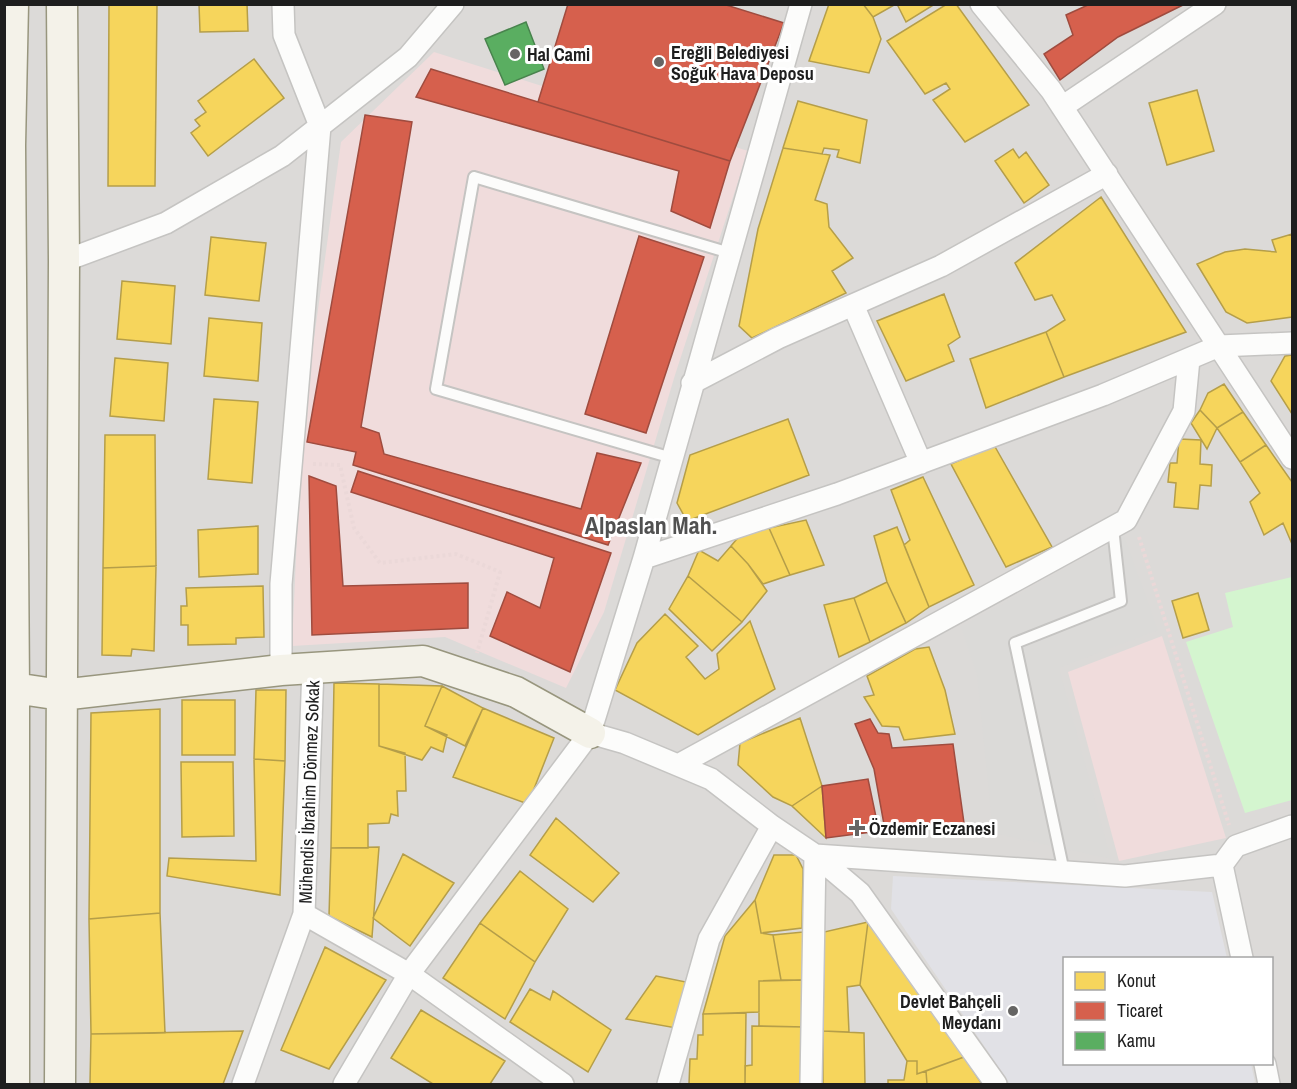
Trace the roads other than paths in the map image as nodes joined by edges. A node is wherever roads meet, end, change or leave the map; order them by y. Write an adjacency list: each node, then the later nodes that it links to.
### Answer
1 (62, 4): 13 (main road)
2 (283, 4): 9 (street)
3 (453, 4): 9 (street)
4 (801, 4): 12 (street)
5 (981, 4): 8 (street)
6 (1215, 4): 8 (street)
7 (10, 10): 10 (main road)
8 (1062, 107): 11 (street)
9 (320, 126): 13 (street); 27 (street)
10 (7, 146): 14 (main road)
11 (1107, 174): 15 (street); 17 (street)
12 (730, 252): 19 (street); 20 (lane)
13 (64, 261): 29 (main road)
14 (8, 264): 23 (main road)
15 (853, 305): 19 (street); 22 (street)
16 (1293, 343): 17 (street)
17 (1219, 346): 18 (street); 21 (street)
18 (1189, 359): 22 (street); 24 (street)
19 (692, 383): 20 (street)
20 (672, 458): 25 (street)
21 (1293, 458)
22 (921, 463): 25 (street)
23 (9, 469): 28 (main road)
24 (1113, 528): 31 (street); 36 (lane)
25 (644, 558): 30 (street)
26 (313, 668): 27 (main road); 30 (main road); 37 (street, Mühendis İbrahim Dönmez Sokak)
27 (282, 670): 29 (main road)
28 (10, 688): 29 (main road); 40 (main road)
29 (61, 695): 43 (main road)
30 (590, 733): 31 (street); 39 (street)
31 (680, 764): 32 (street)
32 (772, 826): 34 (street); 47 (street)
33 (1293, 826): 35 (street)
34 (815, 855): 36 (street); 48 (street); 49 (street)
35 (1222, 865): 36 (street); 38 (street)
36 (1064, 872)
37 (304, 914): 39 (street); 44 (street, Mühendis İbrahim Dönmez Sokak)
38 (1242, 957)
39 (409, 974): 45 (street); 46 (street)
40 (9, 1052): 42 (main road)
41 (1265, 1065): 50 (street)
42 (14, 1084)
43 (60, 1084)
44 (243, 1084)
45 (344, 1084)
46 (563, 1084)
47 (668, 1084)
48 (811, 1084)
49 (996, 1084)
50 (1269, 1084)

